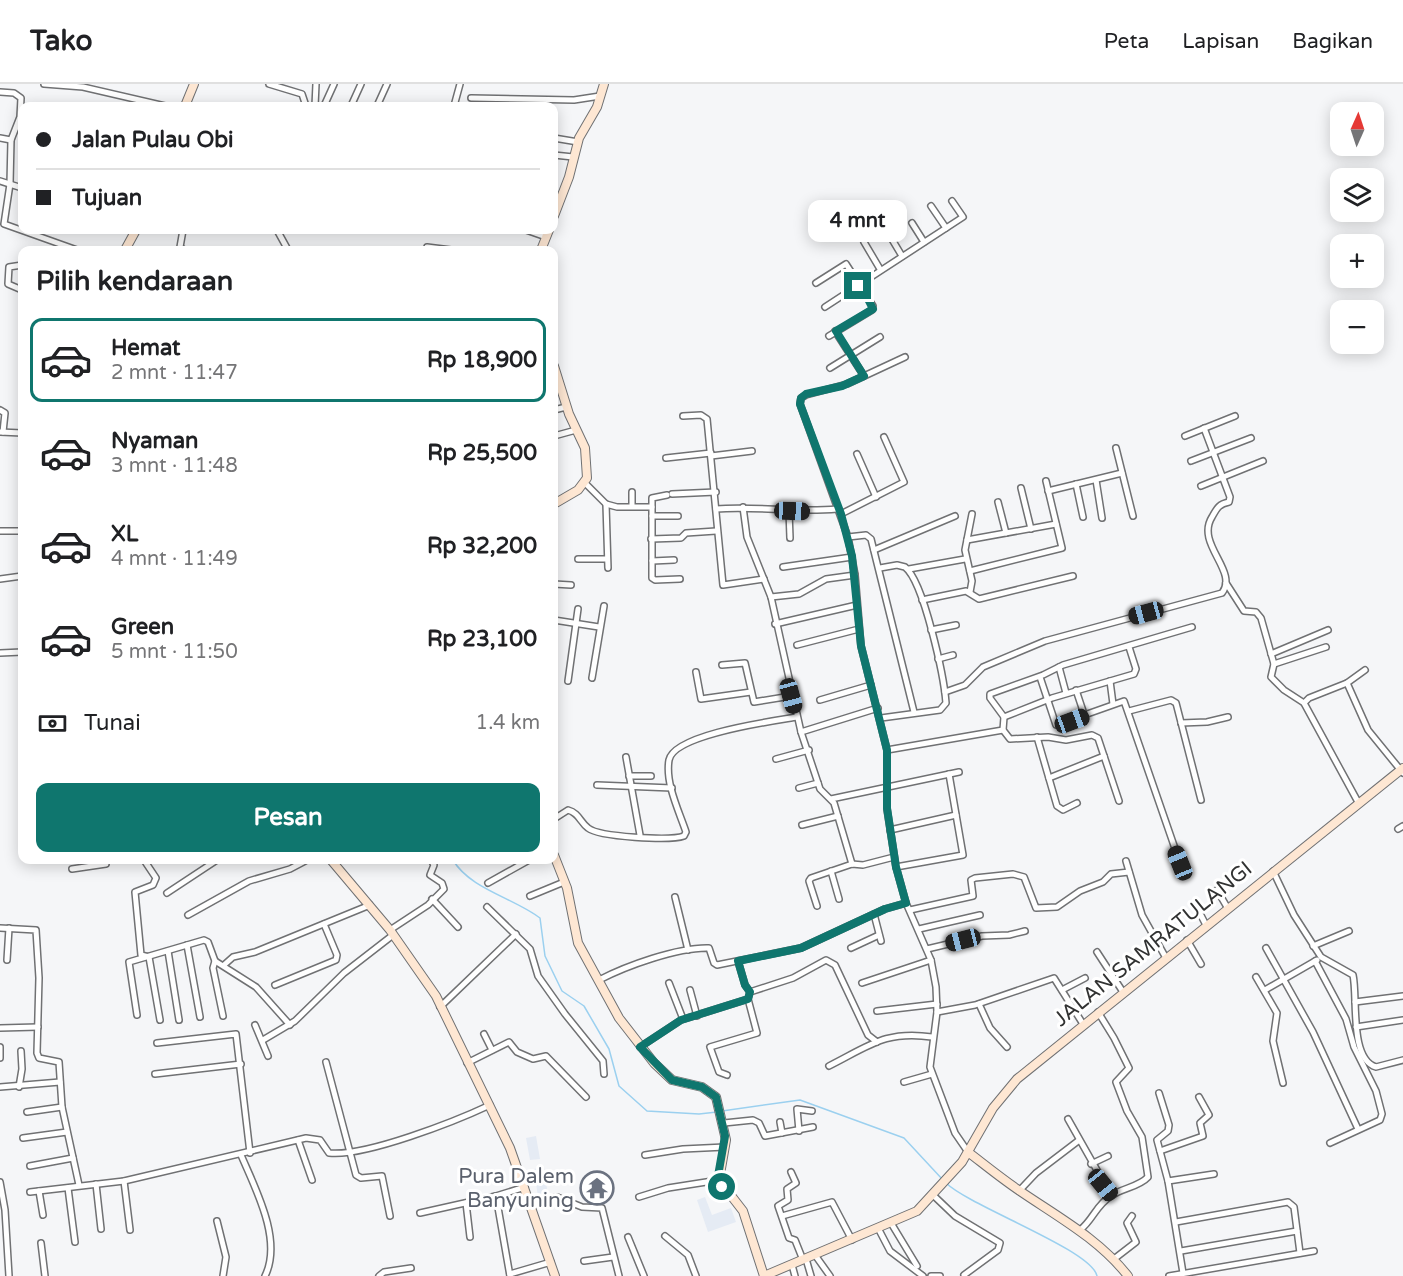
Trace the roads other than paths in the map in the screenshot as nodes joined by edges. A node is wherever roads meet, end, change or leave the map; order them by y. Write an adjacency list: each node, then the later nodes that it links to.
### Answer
1 (44, 84): 14 (street)
2 (194, 84): 15 (street)
3 (268, 84): 16 (street)
4 (316, 84): 17 (street)
5 (334, 84): 18 (street)
6 (361, 84): 19 (street)
7 (387, 84): 20 (street)
8 (460, 84): 21 (street)
9 (604, 84): 11 (street)
10 (0, 92): 13 (street)
11 (600, 96): 12 (street); 26 (street)
12 (471, 98)
13 (21, 102)
14 (148, 102)
15 (187, 102)
16 (305, 102)
17 (315, 102)
18 (326, 102)
19 (353, 102)
20 (379, 102)
21 (455, 102)
22 (18, 125): 25 (street)
23 (0, 138): 25 (street)
24 (558, 139): 26 (street)
25 (12, 140): 30 (street)
26 (578, 142): 28 (street)
27 (558, 155): 28 (street)
28 (573, 157): 32 (street)
29 (0, 181): 30 (street)
30 (10, 184): 31 (street); 35 (street)
31 (18, 187)
32 (558, 194)
33 (952, 201): 37 (street)
34 (931, 206): 37 (street)
35 (2, 212): 38 (street)
36 (912, 223): 42 (street)
37 (946, 228): 42 (street)
38 (18, 230)
39 (887, 231): 44 (street)
40 (31, 234): 43 (street)
41 (864, 242): 46 (street)
42 (924, 242): 44 (street)
43 (65, 246)
44 (902, 256): 46 (street)
45 (18, 266): 49 (street)
46 (880, 269): 48 (street)
47 (816, 283): 48 (street)
48 (860, 283): 50 (street); 51 (street)
49 (18, 288)
50 (825, 307)
51 (836, 331): 52 (street); 54 (street)
52 (829, 336)
53 (880, 337): 54 (street)
54 (851, 356): 56 (street); 57 (street)
55 (905, 357): 57 (street)
56 (830, 368)
57 (864, 376): 100 (street)
58 (558, 387): 59 (street)
59 (566, 407): 60 (street); 65 (street)
60 (558, 409)
61 (0, 410): 66 (street)
62 (682, 416): 75 (street)
63 (1235, 416): 64 (street)
64 (1204, 428): 69 (street); 74 (street)
65 (576, 430): 68 (street); 84 (street)
66 (2, 432): 67 (street)
67 (18, 434)
68 (558, 435)
69 (1185, 436)
70 (884, 437): 91 (street)
71 (1251, 438): 74 (street)
72 (1116, 448): 80 (street)
73 (752, 451): 75 (street)
74 (1214, 452): 78 (street); 81 (street)
75 (711, 454): 77 (street); 90 (street)
76 (857, 454): 91 (street)
77 (666, 458)
78 (1191, 461)
79 (1263, 461): 81 (street)
80 (1122, 473): 82 (street); 105 (street)
81 (1222, 477): 86 (street); 136 (street)
82 (1096, 480): 85 (street); 107 (street)
83 (1046, 481): 88 (street)
84 (585, 483): 92 (street); 94 (street)
85 (1076, 484): 88 (street); 106 (street)
86 (1201, 486)
87 (1021, 488): 109 (street)
88 (1048, 491): 108 (street)
89 (632, 492): 95 (street)
90 (716, 492): 96 (street); 98 (street)
91 (876, 497): 100 (street)
92 (558, 501)
93 (998, 502): 113 (street)
94 (606, 504): 95 (street); 120 (street)
95 (632, 506): 96 (street)
96 (652, 507): 102 (street)
97 (743, 507): 98 (street); 99 (street); 135 (street)
98 (716, 510): 112 (street)
99 (789, 511): 100 (street); 115 (street)
100 (839, 512): 114 (street)
101 (972, 514): 117 (street)
102 (652, 516): 103 (street); 116 (street)
103 (678, 516)
104 (955, 516): 118 (street)
105 (1133, 516)
106 (1083, 517)
107 (1102, 518)
108 (1056, 525): 109 (street); 129 (street)
109 (1031, 529): 113 (street)
110 (0, 531): 111 (street)
111 (18, 531)
112 (716, 531): 116 (street); 135 (street)
113 (1006, 533): 117 (street)
114 (848, 537): 118 (street); 119 (street)
115 (790, 538)
116 (651, 539): 124 (street)
117 (967, 540): 121 (street)
118 (874, 550): 127 (street)
119 (852, 556): 125 (street); 130 (street)
120 (607, 559): 122 (street); 126 (street)
121 (965, 559): 128 (street); 129 (street)
122 (578, 560)
123 (674, 560): 124 (street)
124 (652, 561): 134 (street)
125 (783, 567)
126 (608, 568)
127 (880, 568): 128 (street); 184 (street)
128 (909, 569): 141 (street)
129 (970, 571): 139 (street)
130 (855, 575): 140 (street); 142 (street)
131 (1073, 576): 139 (street)
132 (18, 577): 133 (street)
133 (0, 579)
134 (680, 579)
135 (764, 579): 140 (street)
136 (1226, 583): 159 (street); 175 (street)
137 (558, 584): 138 (street)
138 (571, 585)
139 (970, 592): 141 (street)
140 (771, 597): 147 (street)
141 (922, 600): 152 (street)
142 (857, 605): 147 (street); 151 (street)
143 (604, 606): 149 (street)
144 (578, 609): 146 (street)
145 (558, 621): 146 (street)
146 (576, 623): 149 (street); 169 (street)
147 (775, 624): 177 (street)
148 (956, 625): 152 (street)
149 (599, 627): 168 (street)
150 (1192, 627): 155 (street)
151 (859, 629): 154 (street); 172 (street)
152 (931, 630): 161 (street)
153 (1328, 630): 159 (street)
154 (796, 645)
155 (1129, 647): 164 (street); 170 (street)
156 (1326, 647): 162 (street)
157 (18, 652): 158 (street)
158 (0, 653)
159 (1271, 654): 162 (street)
160 (953, 655): 161 (street)
161 (938, 659): 175 (street)
162 (1274, 664): 180 (street)
163 (722, 665): 174 (street)
164 (1059, 667): 167 (street); 176 (street)
165 (1365, 670): 171 (street)
166 (696, 672): 174 (street)
167 (1040, 677): 178 (street); 186 (street)
168 (592, 678)
169 (568, 681)
170 (1110, 681): 173 (street); 181 (street)
171 (1347, 683): 180 (street); 201 (street)
172 (871, 685): 179 (street); 182 (street)
173 (1076, 690): 176 (street); 187 (street)
174 (751, 692): 177 (street)
175 (945, 692): 184 (street)
176 (1066, 693): 178 (street)
177 (791, 696): 185 (street)
178 (1048, 699): 186 (street); 191 (street)
179 (820, 700)
180 (1304, 703): 216 (street)
181 (1113, 704): 183 (street); 187 (street)
182 (879, 708): 189 (street); 193 (street)
183 (1129, 711): 190 (street); 226 (street)
184 (914, 712): 189 (street)
185 (797, 717): 193 (street); 211 (street)
186 (1004, 717): 192 (street)
187 (1084, 717): 191 (street)
188 (1228, 717): 190 (street)
189 (881, 718): 197 (street)
190 (1181, 723): 214 (street)
191 (1056, 725): 195 (street)
192 (1003, 730): 194 (street); 197 (street)
193 (801, 732): 196 (street)
194 (1037, 737): 195 (street); 206 (street)
195 (1052, 737): 198 (street)
196 (809, 750): 200 (street); 207 (street)
197 (887, 750): 210 (street)
198 (1104, 756): 206 (street); 215 (street)
199 (626, 757): 204 (street)
200 (776, 759)
201 (1402, 770): 216 (street, JALAN SAMRATULANGI)
202 (959, 772): 203 (street)
203 (949, 774): 210 (street); 218 (street)
204 (629, 776): 205 (street); 209 (street)
205 (651, 776)
206 (1049, 778): 217 (street)
207 (818, 783): 212 (street); 213 (street)
208 (597, 785): 209 (street)
209 (630, 785): 211 (street); 223 (street)
210 (888, 787): 213 (street); 222 (street)
211 (672, 788): 223 (street)
212 (799, 788)
213 (831, 799): 220 (street)
214 (1201, 800)
215 (1119, 801)
216 (1358, 802): 239 (street, JALAN SAMRATULANGI)
217 (1077, 803)
218 (956, 815): 222 (street); 236 (street)
219 (558, 816): 223 (street)
220 (838, 816): 221 (street); 235 (street)
221 (802, 825)
222 (890, 831): 224 (street)
223 (640, 836)
224 (894, 856): 235 (street); 236 (street)
225 (1126, 861): 240 (street)
226 (1180, 863)
227 (106, 864): 237 (street)
228 (147, 864): 278 (street)
229 (211, 864): 244 (street)
230 (299, 864): 257 (street)
231 (334, 864): 251 (street)
232 (433, 864): 247 (street)
233 (522, 864): 242 (street)
234 (557, 864): 241 (street)
235 (852, 864): 238 (street)
236 (896, 867): 249 (street)
237 (72, 869)
238 (831, 871): 248 (street); 252 (street)
239 (1273, 871): 254 (street, JALAN SAMRATULANGI); 271 (street)
240 (1129, 872): 255 (street); 279 (street)
241 (564, 882): 245 (street); 290 (street)
242 (488, 883)
243 (1217, 890): 254 (street)
244 (167, 893)
245 (530, 896)
246 (675, 897): 274 (street)
247 (432, 899): 261 (street); 267 (street)
248 (839, 899)
249 (906, 903): 255 (street); 256 (street)
250 (1195, 904): 260 (street)
251 (370, 905): 259 (street); 267 (street)
252 (817, 906)
253 (487, 907): 268 (street)
254 (1227, 908): 260 (street, JALAN SAMRATULANGI)
255 (910, 910): 264 (street)
256 (874, 914): 272 (street); 284 (street)
257 (188, 915)
258 (980, 915): 264 (street)
259 (324, 924): 286 (street); 293 (street)
260 (1206, 925): 269 (street, JALAN SAMRATULANGI)
261 (458, 927)
262 (0, 928): 263 (street)
263 (9, 928): 281 (street); 319 (street)
264 (919, 929): 275 (street)
265 (1025, 931): 275 (street)
266 (1349, 931): 271 (street)
267 (392, 932): 304 (street); 318 (street)
268 (516, 934): 304 (street); 340 (street)
269 (1187, 940): 279 (street, JALAN SAMRATULANGI); 285 (street)
270 (187, 945): 276 (street); 283 (street); 311 (street)
271 (1313, 946): 280 (street)
272 (851, 948)
273 (1266, 948): 289 (street)
274 (688, 950): 284 (street); 290 (street)
275 (927, 950): 282 (street)
276 (168, 951): 278 (street); 314 (street)
277 (1097, 952): 298 (street)
278 (148, 957): 308 (street); 313 (street)
279 (1166, 958): 298 (street, JALAN SAMRATULANGI)
280 (1318, 959): 289 (street); 301 (street); 359 (street)
281 (7, 960)
282 (930, 960): 292 (street); 302 (street)
283 (215, 961): 286 (street); 309 (street)
284 (738, 961): 297 (street)
285 (1202, 964)
286 (224, 965): 318 (street)
287 (1256, 977): 296 (street)
288 (1085, 978): 295 (street)
289 (1284, 979): 296 (street); 359 (street)
290 (599, 980): 328 (street)
291 (669, 983): 312 (street)
292 (862, 983)
293 (275, 985)
294 (690, 990): 310 (street)
295 (1062, 990): 303 (street); 316 (street)
296 (1265, 990): 345 (street)
297 (750, 992): 300 (street); 325 (street)
298 (1123, 992): 307 (street, JALAN SAMRATULANGI)
299 (1403, 996): 301 (street)
300 (748, 999): 310 (street); 342 (street)
301 (1355, 1002): 320 (street)
302 (937, 1004): 305 (street); 306 (street)
303 (979, 1004): 306 (street); 329 (street)
304 (440, 1007): 336 (street)
305 (877, 1011)
306 (937, 1012): 323 (street)
307 (1098, 1012): 316 (street, JALAN SAMRATULANGI); 393 (street)
308 (137, 1015)
309 (223, 1016)
310 (697, 1016): 312 (street)
311 (200, 1017)
312 (683, 1019): 328 (street)
313 (160, 1020)
314 (179, 1020)
315 (1403, 1020): 320 (street)
316 (1083, 1024): 370 (street, JALAN SAMRATULANGI)
317 (255, 1025): 324 (street)
318 (290, 1025): 324 (street)
319 (38, 1027): 321 (street); 343 (street)
320 (1356, 1027): 334 (street)
321 (0, 1028)
322 (484, 1034): 330 (street)
323 (932, 1037): 325 (street); 341 (street)
324 (263, 1040): 332 (street)
325 (877, 1042): 338 (street)
326 (157, 1043): 337 (street)
327 (0, 1047): 333 (street)
328 (640, 1047): 356 (street)
329 (1007, 1047)
330 (492, 1050): 336 (street); 349 (street)
331 (21, 1051): 347 (street)
332 (268, 1056)
333 (0, 1058)
334 (1403, 1060)
335 (326, 1062): 368 (street)
336 (467, 1063): 351 (street)
337 (241, 1064): 339 (street); 371 (street)
338 (829, 1066)
339 (155, 1074)
340 (604, 1074)
341 (932, 1074): 344 (street); 370 (street)
342 (727, 1076)
343 (60, 1082): 347 (street); 352 (street)
344 (904, 1082)
345 (1283, 1083)
346 (0, 1087): 347 (street)
347 (19, 1087)
348 (1159, 1093): 369 (street)
349 (586, 1097)
350 (1199, 1097): 369 (street)
351 (490, 1106): 368 (street); 387 (street)
352 (62, 1107): 354 (street); 361 (street)
353 (812, 1111): 360 (street)
354 (27, 1112)
355 (1068, 1119): 365 (street)
356 (723, 1121): 362 (street); 367 (street)
357 (780, 1122): 362 (street)
358 (813, 1127): 360 (street)
359 (1358, 1129): 366 (street)
360 (799, 1131): 362 (street)
361 (67, 1132): 363 (street); 375 (street)
362 (782, 1133)
363 (23, 1138)
364 (298, 1140): 368 (street); 371 (street); 380 (street)
365 (1078, 1141): 376 (street); 390 (street)
366 (1330, 1143)
367 (725, 1147): 373 (street); 381 (street)
368 (351, 1150): 400 (street)
369 (1160, 1151): 383 (street)
370 (968, 1152): 390 (street); 392 (street, JALAN SAMRATULANGI)
371 (250, 1153): 372 (street)
372 (241, 1155): 382 (street); 435 (street)
373 (645, 1155)
374 (1108, 1156): 376 (street)
375 (73, 1158): 377 (street); 386 (street)
376 (1091, 1164): 393 (street)
377 (30, 1166)
378 (791, 1172): 401 (street)
379 (1214, 1174): 383 (street)
380 (312, 1180)
381 (718, 1180): 395 (street); 441 (street)
382 (124, 1181): 385 (street); 408 (street)
383 (1168, 1181): 405 (street)
384 (0, 1182): 432 (street)
385 (96, 1184): 386 (street); 407 (street)
386 (80, 1185): 388 (street)
387 (525, 1187): 394 (street); 396 (street)
388 (68, 1188): 389 (street); 415 (street)
389 (39, 1191): 391 (street); 399 (street)
390 (1019, 1191): 409 (street)
391 (30, 1192)
392 (933, 1195): 404 (street, JALAN SAMRATULANGI); 431 (street)
393 (1111, 1195): 409 (street)
394 (496, 1196): 397 (street); 430 (street)
395 (639, 1197)
396 (530, 1202): 421 (street); 425 (street)
397 (466, 1203): 398 (street); 412 (street)
398 (420, 1213)
399 (43, 1215)
400 (390, 1216)
401 (782, 1216): 414 (street); 422 (street)
402 (1132, 1216): 423 (street)
403 (217, 1221): 434 (street)
404 (891, 1222): 406 (street, JALAN SAMRATULANGI); 427 (street)
405 (1176, 1222): 410 (street); 417 (street)
406 (878, 1228): 414 (street, JALAN SAMRATULANGI); 445 (street)
407 (101, 1229)
408 (130, 1230)
409 (1080, 1230): 423 (street)
410 (1297, 1231): 417 (street); 419 (street)
411 (665, 1236): 440 (street)
412 (470, 1237)
413 (628, 1238): 439 (street)
414 (852, 1240): 420 (street, JALAN SAMRATULANGI)
415 (75, 1242)
416 (41, 1243): 433 (street)
417 (1181, 1251): 429 (street)
418 (1314, 1251): 419 (street)
419 (1300, 1253): 429 (street)
420 (815, 1255): 422 (street, JALAN SAMRATULANGI); 444 (street)
421 (613, 1257): 424 (street); 438 (street)
422 (805, 1259): 426 (street, JALAN SAMRATULANGI); 443 (street)
423 (1114, 1259): 448 (street)
424 (584, 1261)
425 (550, 1262): 430 (street); 437 (street)
426 (792, 1265): 441 (street, JALAN SAMRATULANGI); 442 (street)
427 (917, 1266)
428 (411, 1268): 436 (street)
429 (1183, 1273): 449 (street)
430 (510, 1275)
431 (964, 1275)
432 (9, 1276)
433 (45, 1276)
434 (223, 1276)
435 (265, 1276)
436 (379, 1276)
437 (555, 1276)
438 (619, 1276)
439 (644, 1276)
440 (696, 1276)
441 (764, 1276)
442 (795, 1276)
443 (811, 1276)
444 (830, 1276)
445 (923, 1276)
446 (931, 1276): 447 (street)
447 (940, 1276)
448 (1128, 1276)
449 (1169, 1276)

